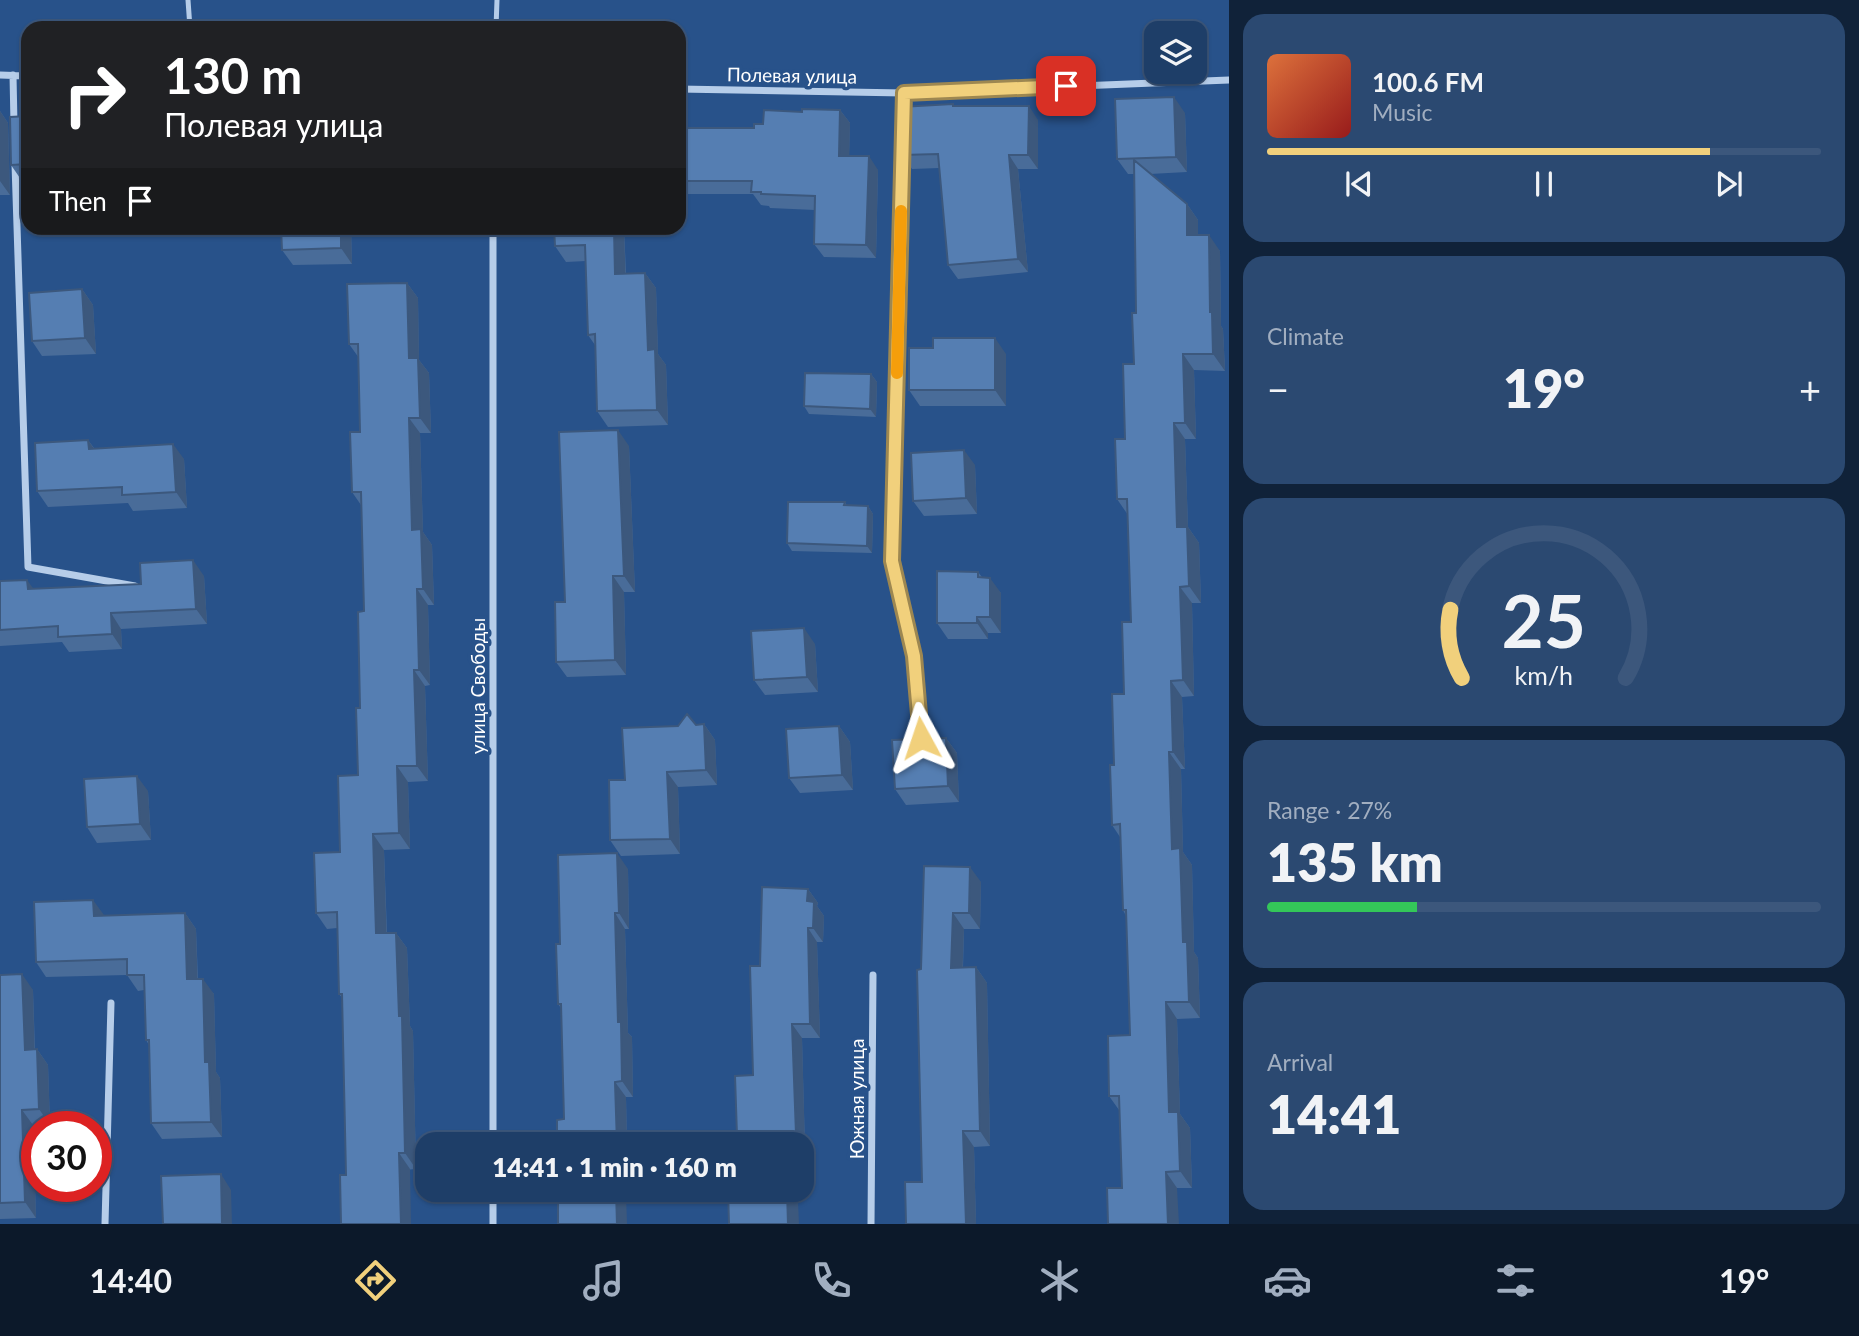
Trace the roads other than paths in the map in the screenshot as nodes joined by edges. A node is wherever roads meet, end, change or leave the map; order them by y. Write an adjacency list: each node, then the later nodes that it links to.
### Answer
1 (188, 0): 3 (lane)
2 (497, 0): 4 (lane)
3 (190, 21)
4 (496, 21)
5 (0, 75): 6 (street)
6 (13, 75): 7 (street); 12 (street)
7 (21, 76)
8 (1229, 80): 10 (street, Полевая улица)
9 (686, 89): 10 (street, Полевая улица)
10 (904, 93): 11 (street)
11 (903, 120)
12 (14, 130)
13 (903, 134): 17 (street)
14 (15, 157): 16 (street)
15 (493, 235): 20 (street, улица Свободы)
16 (143, 587)
17 (921, 738)
18 (873, 975): 24 (street, Южная улица)
19 (111, 1003): 22 (street)
20 (493, 1132)
21 (493, 1202): 23 (street)
22 (105, 1224)
23 (493, 1224)
24 (871, 1224)

